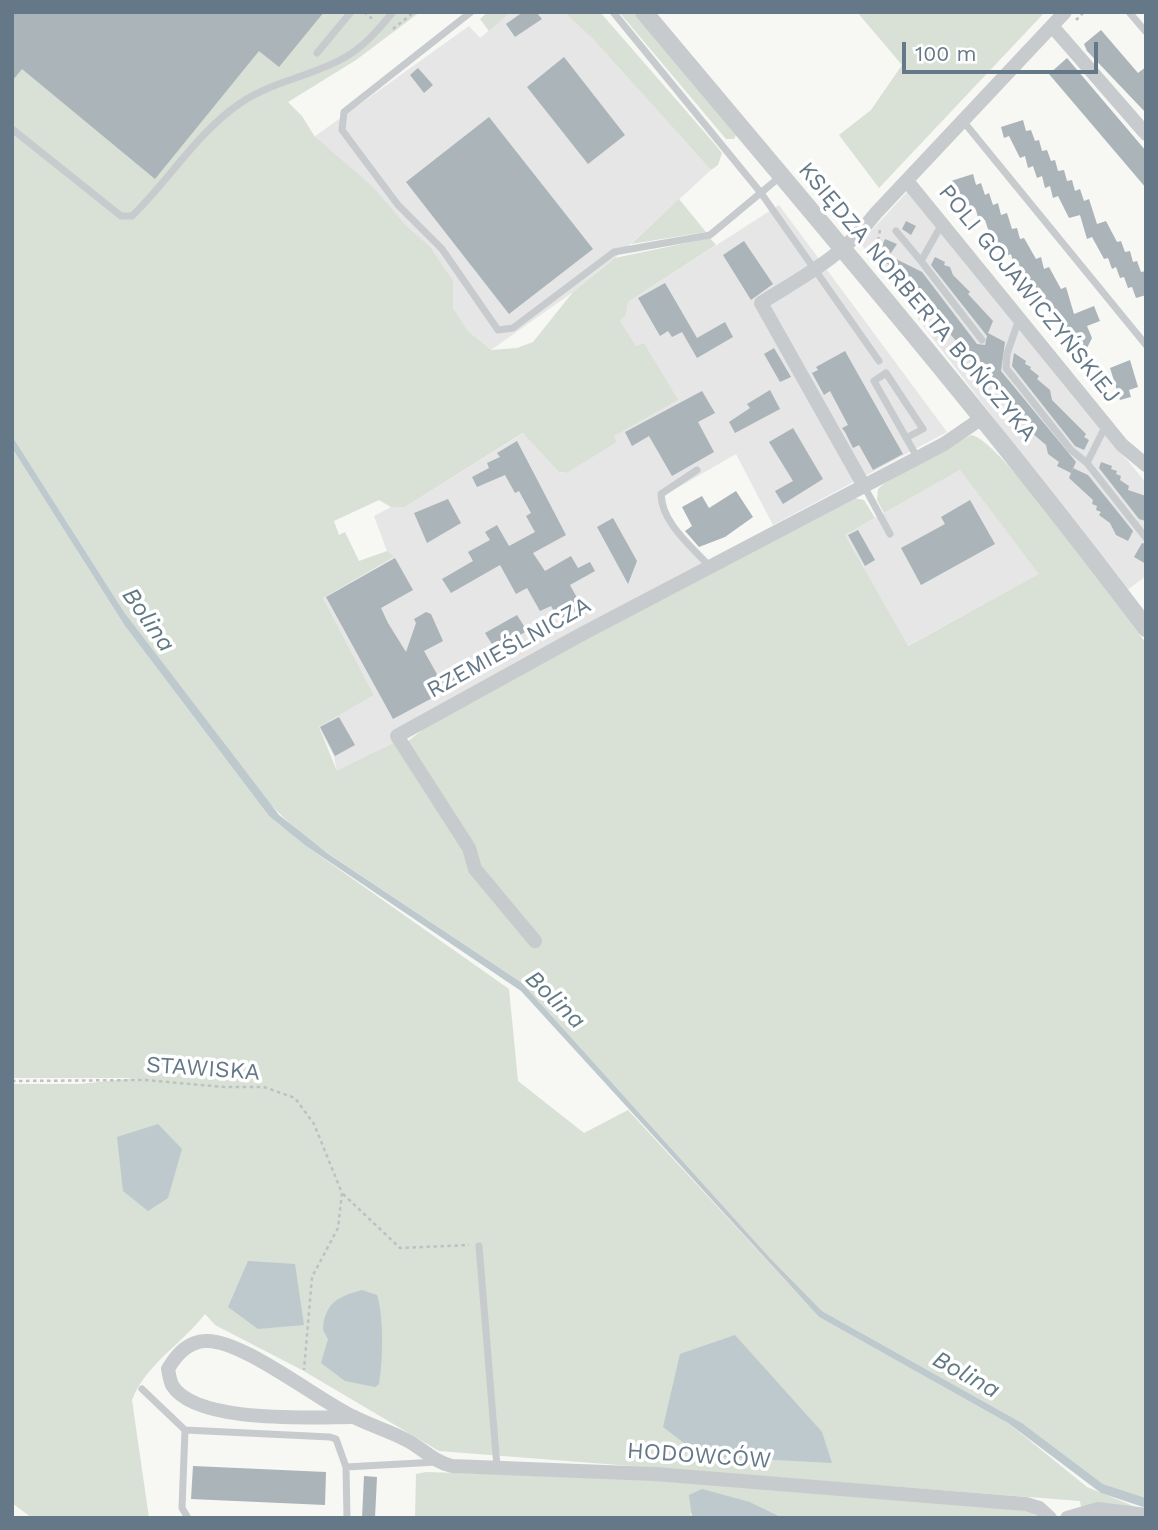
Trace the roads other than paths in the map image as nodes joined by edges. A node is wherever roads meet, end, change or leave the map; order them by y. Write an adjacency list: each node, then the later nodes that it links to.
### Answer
1 (351, 12): 11 (lane)
2 (382, 12): 8 (lane)
3 (471, 12): 17 (lane)
4 (612, 12): 17 (lane)
5 (644, 12): 15 (street, KSIĘDZA NORBERTA BOŃCZYKA)
6 (1065, 12): 9 (street)
7 (1129, 12): 10 (lane)
8 (391, 15): 13 (lane)
9 (1056, 31): 12 (street); 14 (street)
10 (1146, 32)
11 (317, 53)
12 (963, 121): 16 (street); 25 (lane)
13 (12, 129)
14 (1146, 134)
15 (781, 176): 17 (lane); 20 (street, KSIĘDZA NORBERTA BOŃCZYKA)
16 (907, 181): 18 (street, POLI GOJAWICZYŃSKIEJ); 20 (street)
17 (761, 193): 22 (lane)
18 (942, 223): 21 (lane); 23 (street, POLI GOJAWICZYŃSKIEJ)
19 (895, 231): 21 (lane)
20 (843, 251): 22 (street); 27 (street, KSIĘDZA NORBERTA BOŃCZYKA)
21 (921, 261): 24 (lane)
22 (816, 269): 26 (lane); 34 (street)
23 (1019, 318): 28 (street, POLI GOJAWICZYŃSKIEJ); 31 (lane)
24 (982, 340)
25 (1146, 345)
26 (879, 361)
27 (982, 418): 30 (street, RZEMIEŚLNICZA); 38 (street, KSIĘDZA NORBERTA BOŃCZYKA)
28 (1106, 425): 31 (lane); 32 (street, POLI GOJAWICZYŃSKIEJ)
29 (906, 438): 29 (lane); 30 (lane)
30 (918, 458): 34 (street, RZEMIEŚLNICZA)
31 (1087, 463): 36 (lane)
32 (1146, 465)
33 (696, 470): 37 (lane)
34 (864, 486): 35 (lane); 37 (street, RZEMIEŚLNICZA)
35 (890, 534)
36 (1146, 538)
37 (709, 567): 39 (street, RZEMIEŚLNICZA)
38 (1146, 628)
39 (535, 941)
40 (479, 1246): 46 (lane)
41 (142, 1389): 43 (lane)
42 (352, 1417): 42 (street, HODOWCÓW); 44 (street, HODOWCÓW)
43 (185, 1430): 45 (lane); 48 (lane)
44 (437, 1462): 45 (lane); 46 (street, HODOWCÓW)
45 (346, 1467): 49 (lane)
46 (497, 1468): 50 (street, HODOWCÓW)
47 (1146, 1515): 51 (street)
48 (188, 1518)
49 (347, 1518)
50 (1050, 1518)
51 (1067, 1518)

